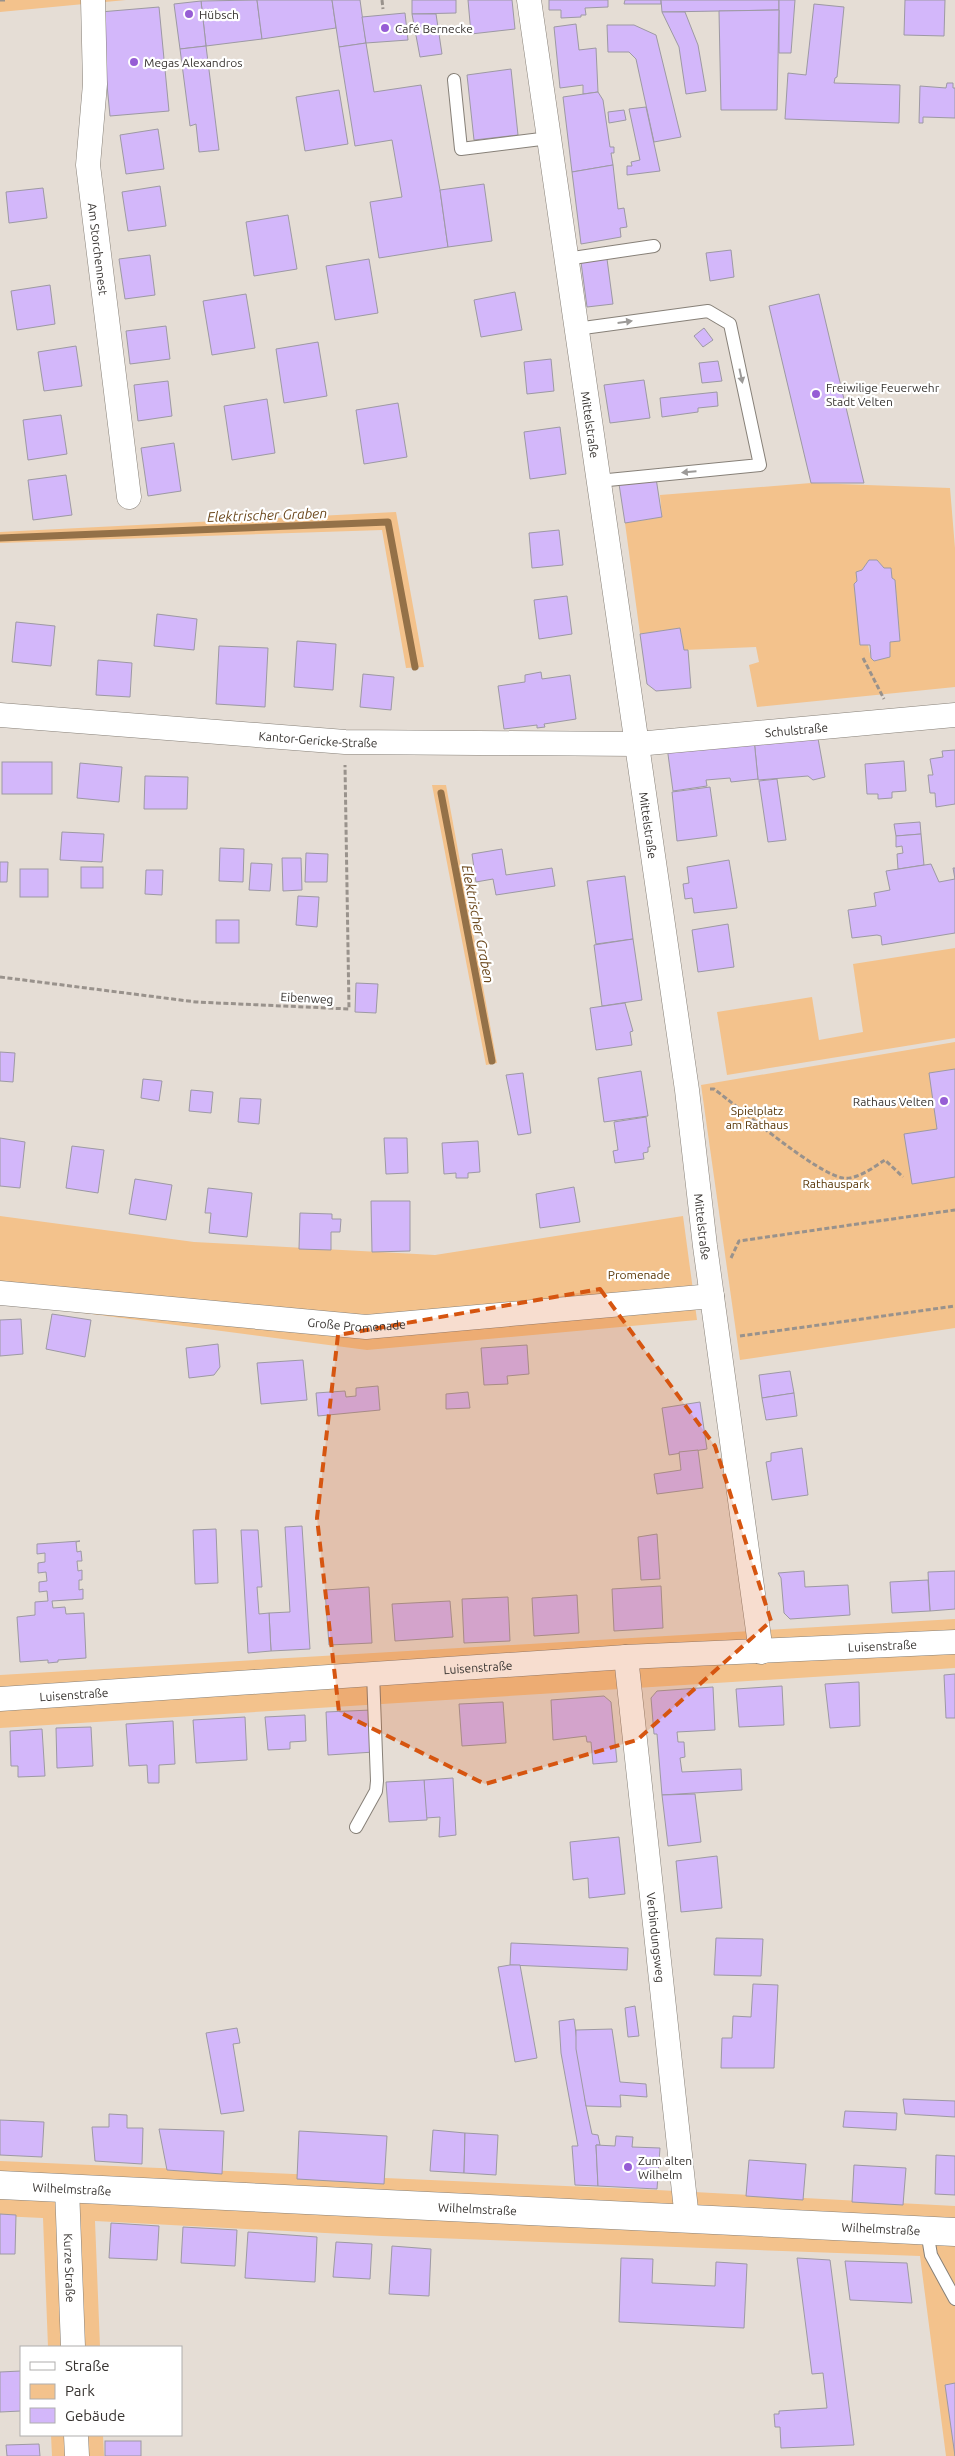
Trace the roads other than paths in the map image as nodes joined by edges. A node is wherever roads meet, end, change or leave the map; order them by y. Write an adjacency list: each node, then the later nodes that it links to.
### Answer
1 (93, 0): 9 (street, Am Storchennest)
2 (529, 0): 4 (street, Mittelstraße)
3 (454, 80): 4 (lane)
4 (549, 138): 6 (street, Mittelstraße)
5 (654, 246): 6 (lane)
6 (566, 259): 7 (street, Mittelstraße)
7 (576, 329): 8 (street, Mittelstraße); 8 (lane, one-way to 8)
8 (598, 480): 12 (street, Mittelstraße)
9 (129, 497)
10 (0, 715): 12 (street, Kantor-Gericke-Straße)
11 (955, 715): 12 (street, Schulstraße)
12 (636, 744): 14 (street, Mittelstraße)
13 (0, 1293): 14 (street, Große Promenade)
14 (712, 1296): 16 (street, Mittelstraße)
15 (955, 1642): 16 (street, Luisenstraße)
16 (761, 1652): 17 (street, Luisenstraße)
17 (626, 1656): 18 (street, Luisenstraße); 23 (street, Verbindungsweg)
18 (373, 1674): 19 (street, Luisenstraße); 20 (lane)
19 (0, 1699)
20 (356, 1827)
21 (0, 2185): 22 (street, Wilhelmstraße)
22 (67, 2188): 23 (street, Wilhelmstraße); 27 (street, Kurze Straße)
23 (686, 2219): 24 (street, Wilhelmstraße)
24 (927, 2230): 25 (street, Wilhelmstraße); 26 (lane)
25 (955, 2232)
26 (955, 2299)
27 (73, 2346)
28 (76, 2436): 29 (street)
29 (77, 2456)

